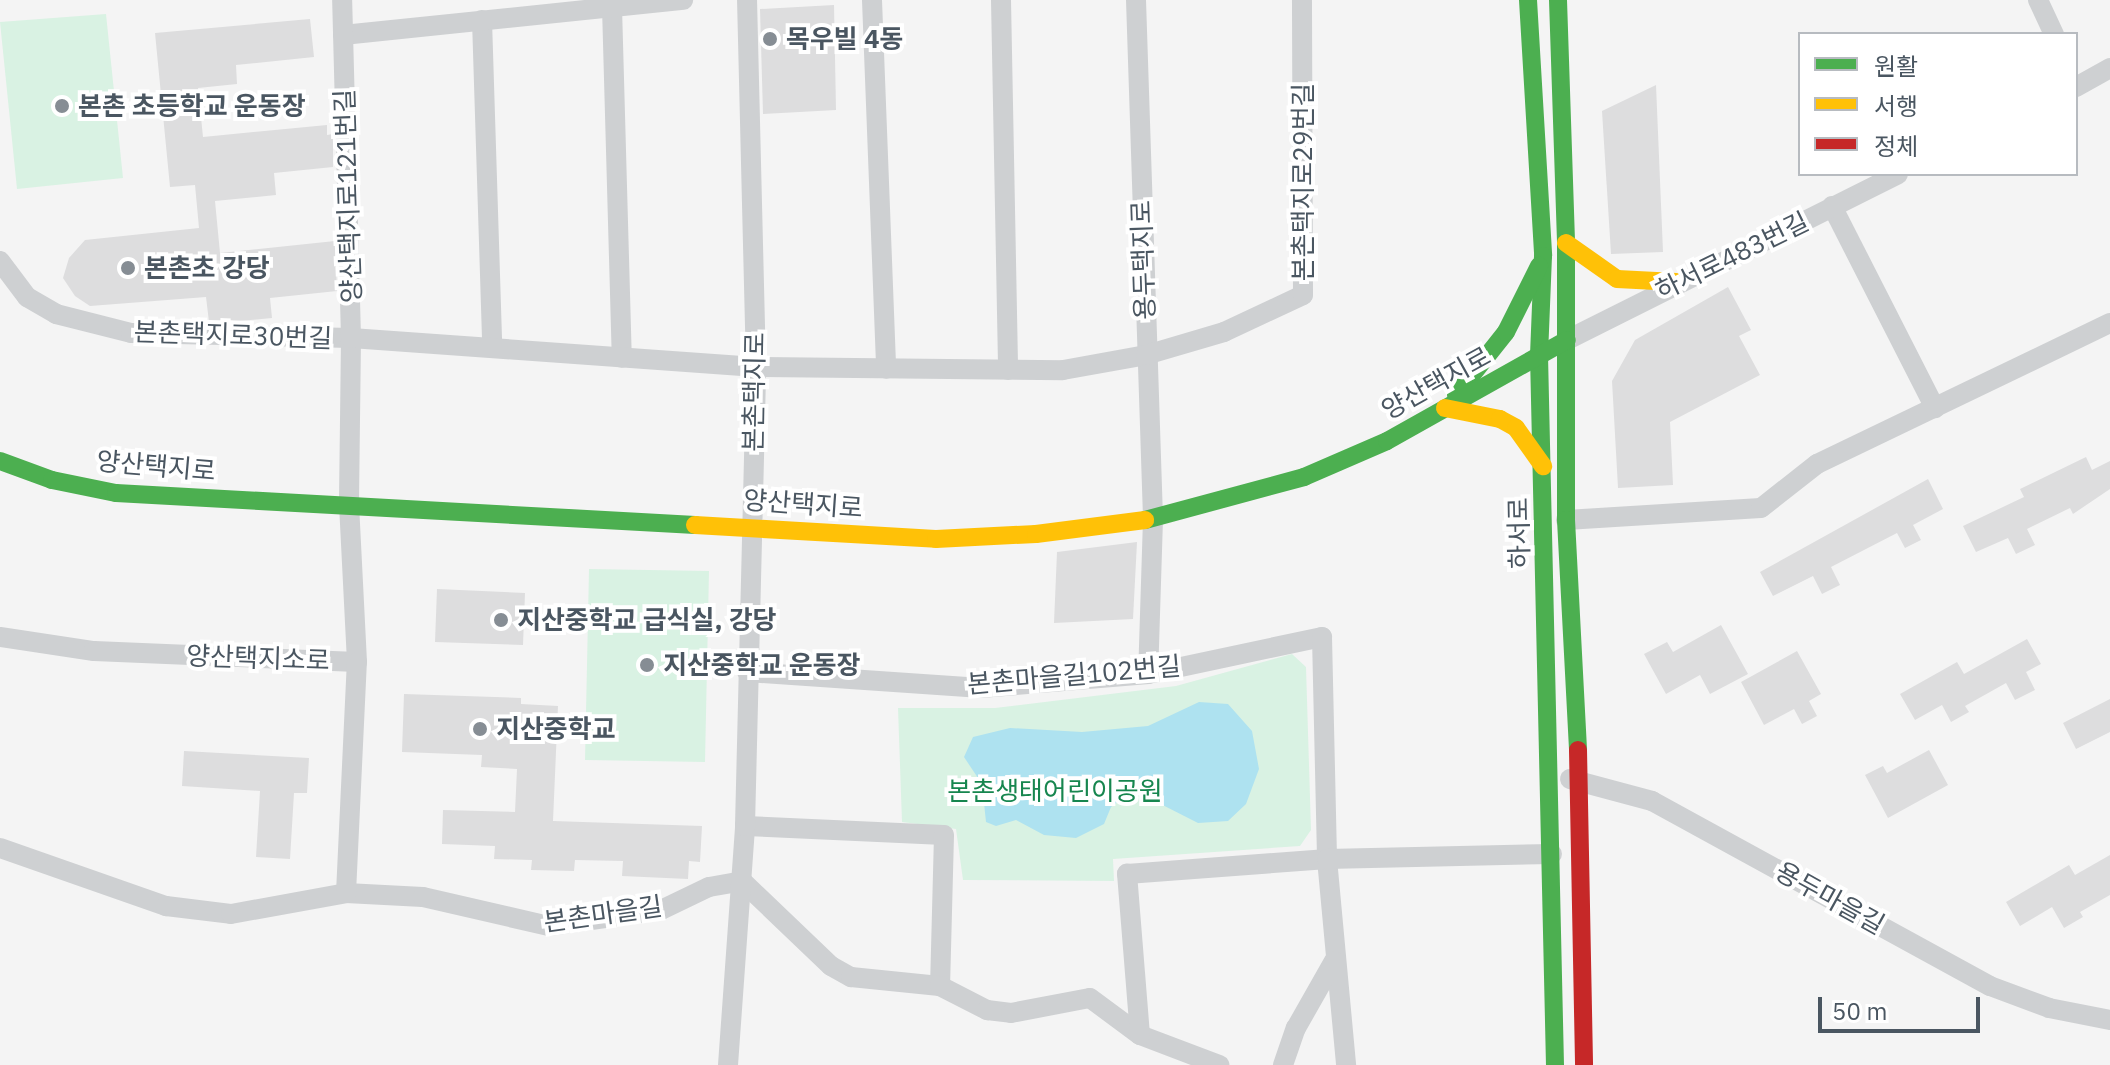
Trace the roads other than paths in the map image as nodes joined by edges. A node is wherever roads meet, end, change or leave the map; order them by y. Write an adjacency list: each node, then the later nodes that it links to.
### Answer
1 (342, 0): 14 (street, 양산택지로121번길)
2 (683, 0): 11 (street)
3 (747, 0): 31 (street, 본촌택지로)
4 (872, 0): 32 (street)
5 (1001, 0): 33 (street)
6 (1136, 0): 28 (street, 용두택지로)
7 (1302, 0): 28 (street, 본촌택지로29번길)
8 (1528, 0): 20 (main road, 하서로)
9 (1558, 0): 19 (main road, 하서로)
10 (2038, 0): 13 (street)
11 (612, 7): 12 (street); 30 (street)
12 (482, 20): 14 (street); 27 (street)
13 (2053, 32)
14 (343, 35): 25 (street, 양산택지로121번길)
15 (2110, 68): 16 (street)
16 (2078, 84)
17 (1894, 176): 18 (street, 하서로483번길)
18 (1832, 206): 22 (street, 하서로483번길); 35 (street)
19 (1566, 243): 22 (main road); 26 (main road, 하서로)
20 (1543, 256): 29 (main road, 하서로); 34 (main road)
21 (0, 261): 23 (street, 본촌택지로30번길)
22 (1676, 282): 26 (street, 하서로483번길)
23 (8, 292): 25 (street, 본촌택지로30번길)
24 (2110, 323): 35 (street)
25 (351, 338): 27 (street, 본촌택지로30번길); 38 (street, 양산택지로121번길)
26 (1567, 340): 29 (main road, 양산택지로); 40 (main road, 하서로)
27 (492, 347): 30 (street, 본촌택지로30번길)
28 (1146, 355): 33 (street, 본촌택지로29번길); 39 (street, 용두택지로)
29 (1539, 355): 34 (main road, 양산택지로); 37 (main road, 하서로)
30 (622, 358): 31 (street, 본촌택지로30번길)
31 (756, 367): 32 (street, 본촌택지로29번길); 41 (street, 본촌택지로)
32 (886, 369): 33 (street, 본촌택지로29번길)
33 (1008, 370)
34 (1445, 408): 37 (main road); 39 (main road, 양산택지로)
35 (1935, 408): 40 (street)
36 (0, 461): 38 (main road, 양산택지로)
37 (1543, 466): 46 (main road, 하서로)
38 (349, 502): 41 (main road, 양산택지로); 43 (street, 양산택지소로)
39 (1153, 519): 41 (main road, 양산택지로); 45 (street, 용두택지로)
40 (1566, 520): 47 (main road, 하서로)
41 (752, 527): 44 (street, 본촌택지로)
42 (0, 637): 43 (street, 양산택지소로)
43 (357, 662): 53 (street)
44 (747, 672): 45 (street, 본촌마을길102번길); 48 (street, 본촌택지로)
45 (1148, 674): 51 (street, 본촌마을길102번길)
46 (1550, 778): 47 (street, 용두마을길); 50 (main road, 하서로)
47 (1580, 780): 56 (street, 용두마을길); 63 (main road, 하서로)
48 (745, 826): 52 (street, 본촌택지로); 55 (street)
49 (0, 848): 53 (street, 본촌마을길)
50 (1552, 854): 51 (street); 62 (main road, 하서로)
51 (1327, 859): 54 (street, 본촌마을길102번길); 57 (street)
52 (742, 881): 53 (street, 본촌마을길); 55 (street); 58 (street, 본촌택지로)
53 (346, 893)
54 (1334, 961): 60 (street); 61 (street, 본촌마을길102번길)
55 (940, 986): 57 (street)
56 (2110, 1020)
57 (1140, 1035): 59 (street)
58 (728, 1065)
59 (1219, 1065)
60 (1283, 1065)
61 (1346, 1065)
62 (1555, 1065)
63 (1584, 1065)

